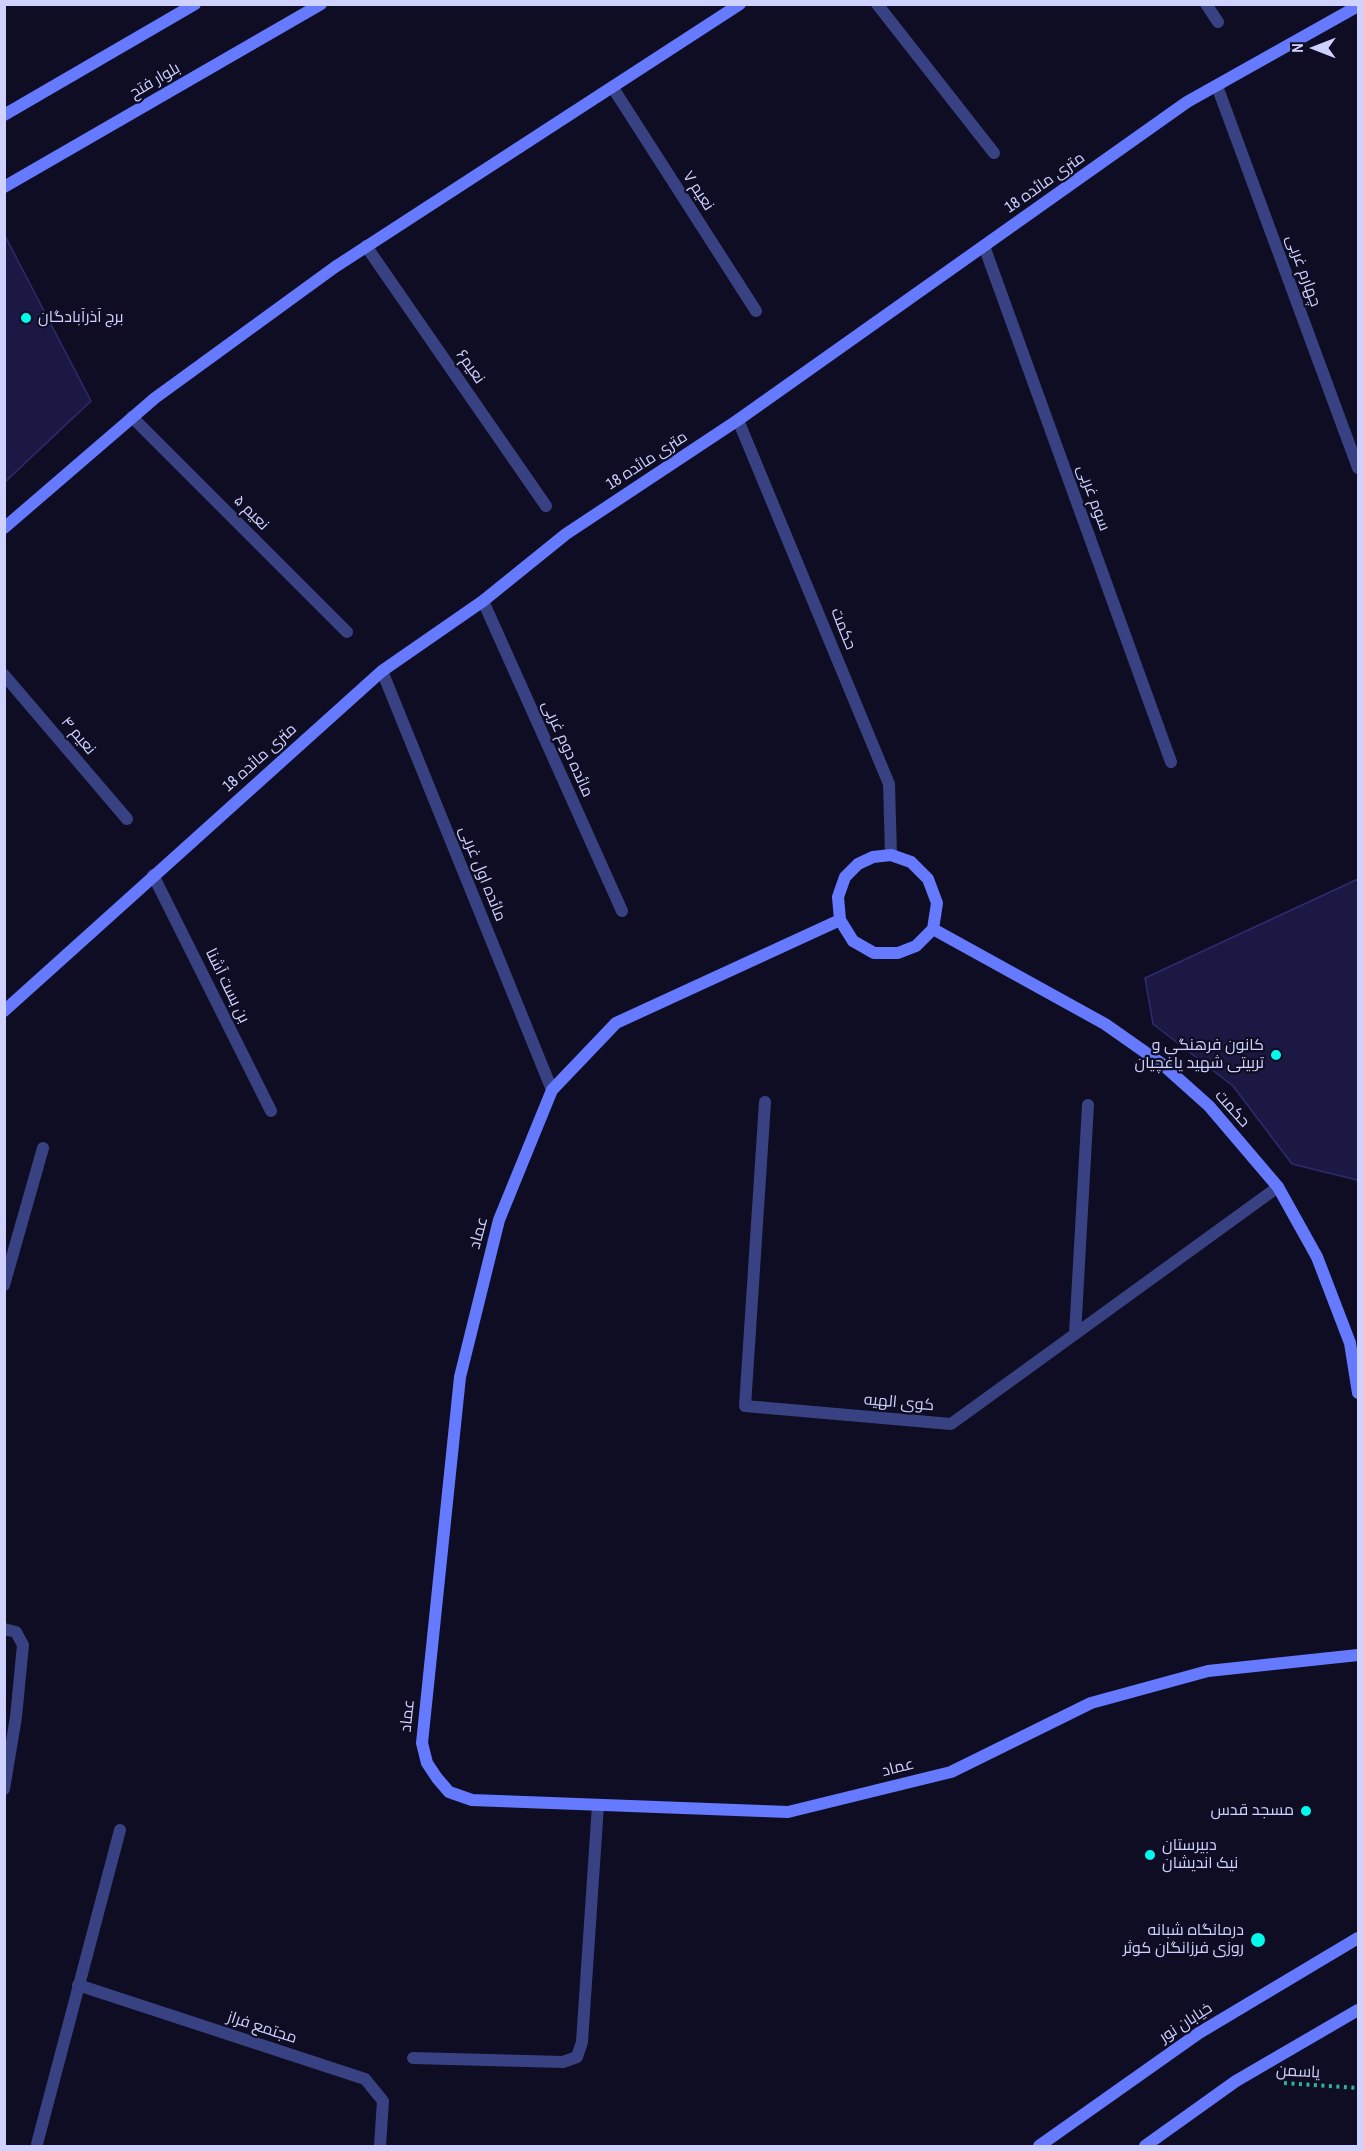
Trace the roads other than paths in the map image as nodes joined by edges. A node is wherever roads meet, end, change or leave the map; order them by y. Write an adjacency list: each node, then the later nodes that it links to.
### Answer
1 (195, 4): 10 (street)
2 (321, 4): 12 (street, بلوار فتح)
3 (740, 4): 9 (street)
4 (877, 4): 11 (street)
5 (1206, 4): 7 (street)
6 (1359, 6): 8 (street, 18 متری مائده)
7 (1218, 22)
8 (1217, 86): 14 (street, 18 متری مائده); 18 (street, چهارم غربی)
9 (613, 88): 13 (street); 15 (street, نعیم ۷)
10 (4, 115)
11 (994, 153)
12 (4, 187)
13 (366, 246): 16 (street); 19 (street, نعیم۶)
14 (984, 246): 17 (street, 18 متری مائده); 25 (street, سوم غربی)
15 (756, 311)
16 (132, 417): 20 (street); 22 (street, نعیم ۵)
17 (738, 420): 21 (street, 18 متری مائده); 27 (street, حکمت)
18 (1359, 468)
19 (546, 506)
20 (4, 528)
21 (483, 601): 23 (street, 18 متری مائده); 29 (street, مائده دوم غربی)
22 (347, 632)
23 (381, 671): 28 (street, 18 متری مائده); 33 (street, مائده اول غربی)
24 (4, 675): 26 (street, نعیم ۴)
25 (1171, 762)
26 (127, 819)
27 (891, 855): 30 (street); 31 (street)
28 (153, 875): 32 (street, 18 متری مائده); 36 (street, بن بست آشنا)
29 (622, 910)
30 (840, 920): 31 (street); 33 (street, عماد)
31 (933, 929): 38 (street, حکمت)
32 (4, 1011)
33 (552, 1090): 45 (street, عماد)
34 (765, 1102): 40 (street, کوی الهیه)
35 (1088, 1105): 40 (street)
36 (271, 1111)
37 (43, 1148): 39 (street)
38 (1278, 1187): 40 (street, کوی الهیه); 41 (street, حکمت)
39 (4, 1285)
40 (1075, 1334)
41 (1359, 1393)
42 (4, 1629): 44 (street)
43 (1359, 1655): 45 (street, عماد)
44 (4, 1789)
45 (598, 1805): 50 (street)
46 (120, 1830): 48 (street)
47 (1359, 1938): 53 (street, خیابان نور)
48 (78, 1985): 51 (street); 52 (street, مجتمع فراز)
49 (1359, 2010): 54 (street)
50 (414, 2058)
51 (37, 2144)
52 (380, 2146)
53 (1039, 2146)
54 (1145, 2146)

